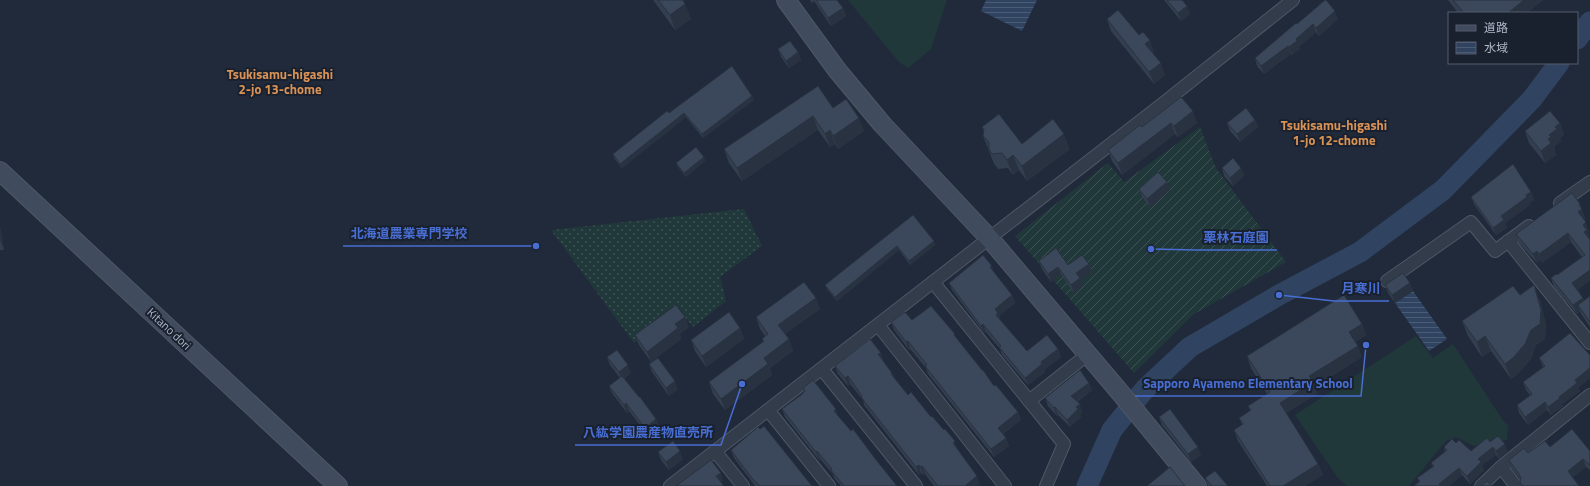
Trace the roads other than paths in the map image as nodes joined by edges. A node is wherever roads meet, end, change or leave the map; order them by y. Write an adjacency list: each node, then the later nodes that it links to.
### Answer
1 (786, 0): 7 (street)
2 (1293, 0): 7 (street)
3 (0, 171): 21 (street, Kitano dori)
4 (1590, 182): 5 (street)
5 (1553, 208)
6 (1540, 218): 8 (street)
7 (990, 238): 10 (street); 13 (street)
8 (1508, 241): 9 (street); 12 (street)
9 (1387, 281)
10 (933, 282): 11 (street); 16 (street)
11 (878, 325): 14 (street); 20 (street)
12 (1590, 343)
13 (1088, 354): 16 (street); 27 (street)
14 (822, 369): 17 (street); 25 (street)
15 (1590, 395): 19 (street)
16 (1029, 401): 26 (street)
17 (768, 410): 18 (street); 24 (street)
18 (715, 451): 22 (street); 23 (street)
19 (1500, 467): 28 (street); 29 (street)
20 (1003, 485)
21 (338, 486)
22 (670, 486)
23 (743, 486)
24 (829, 486)
25 (916, 486)
26 (1046, 486)
27 (1197, 486)
28 (1481, 486)
29 (1516, 486)

